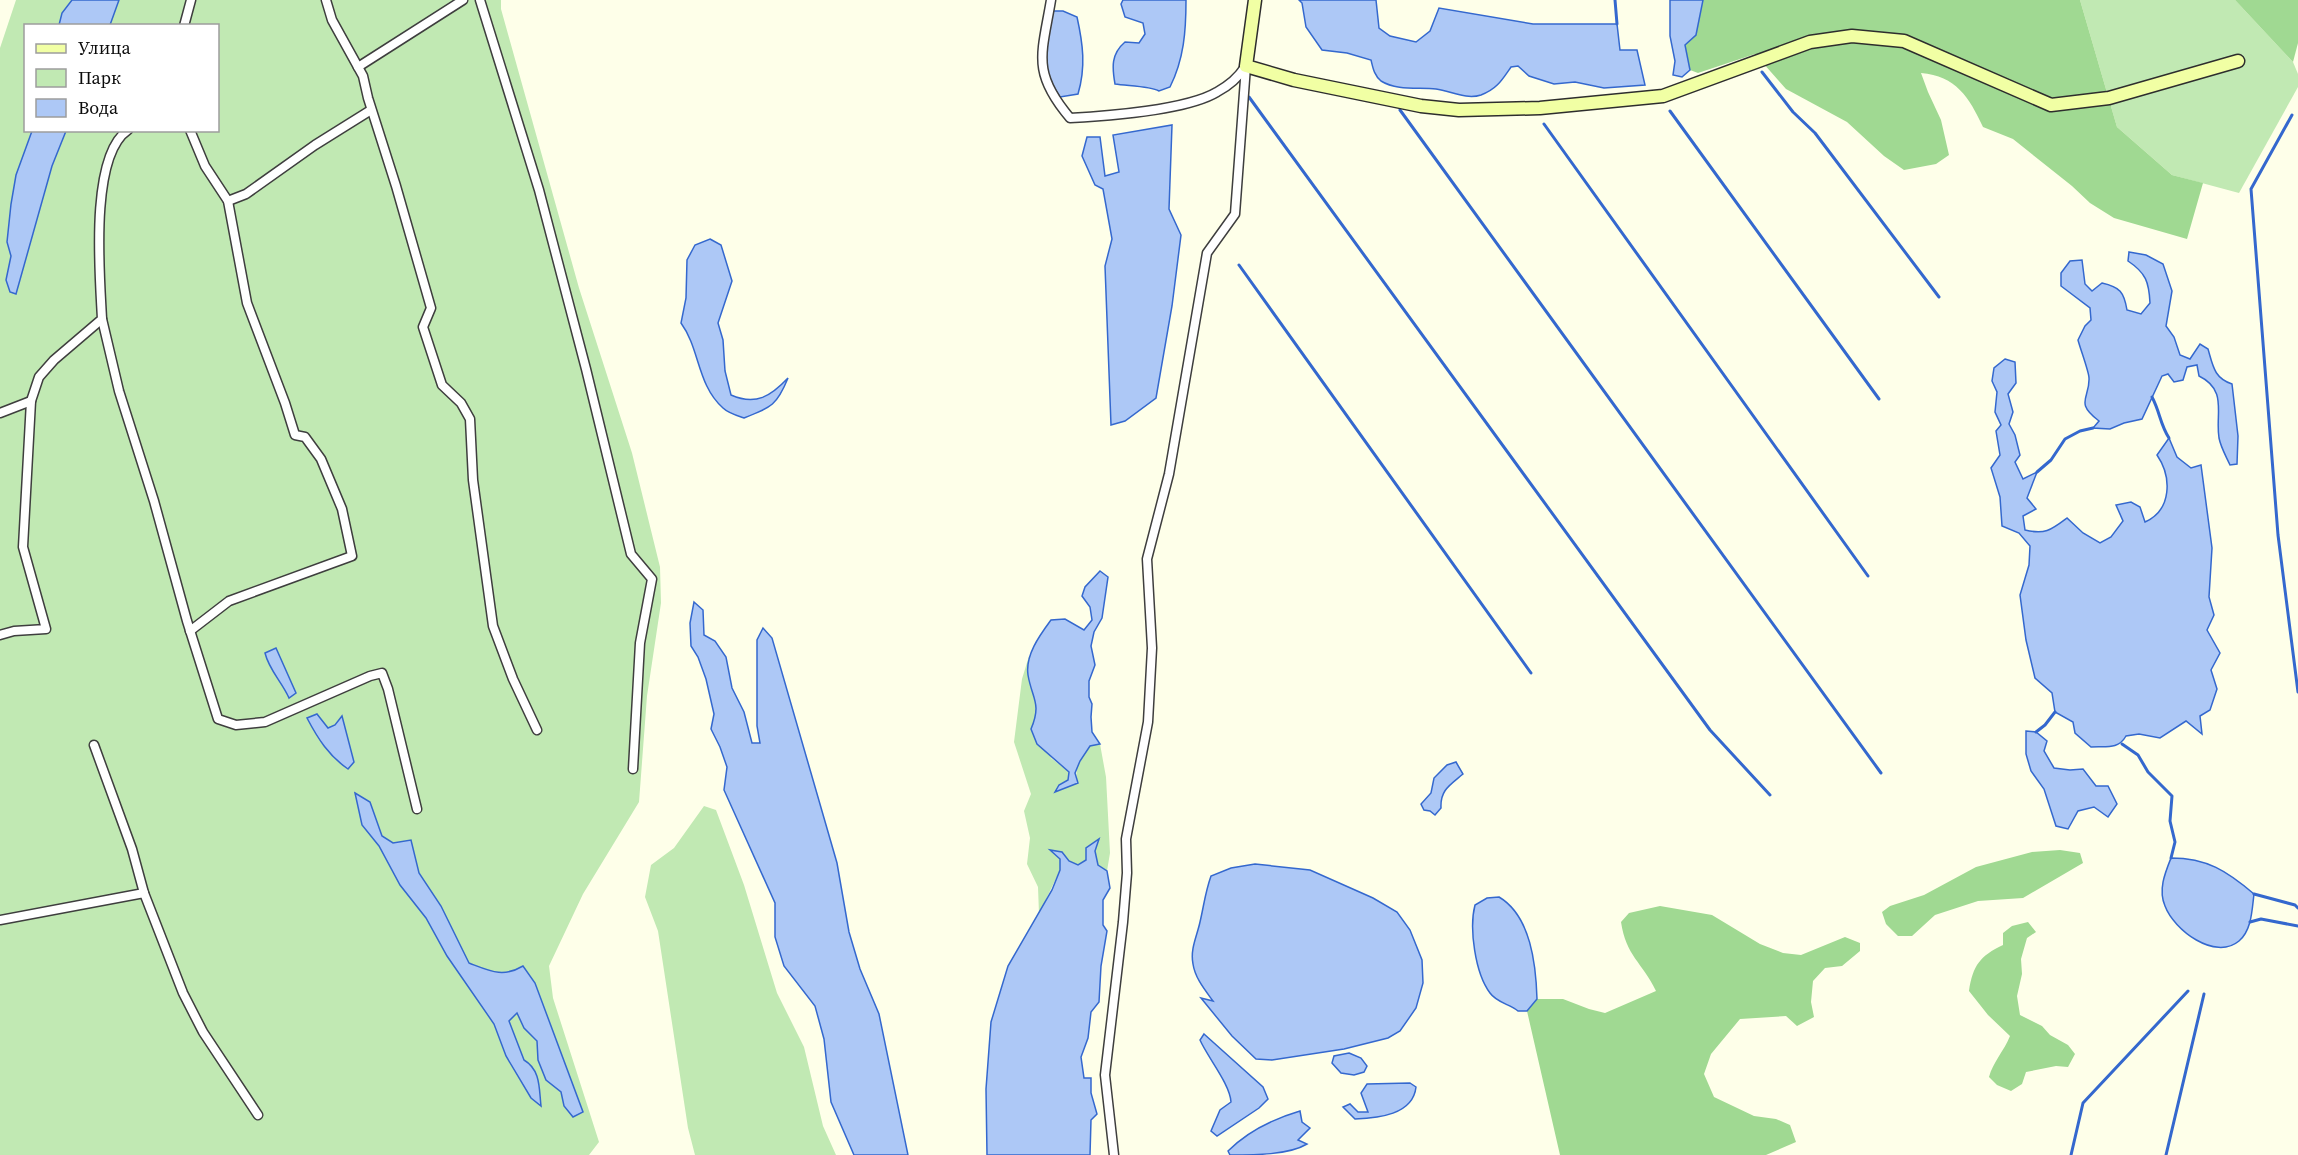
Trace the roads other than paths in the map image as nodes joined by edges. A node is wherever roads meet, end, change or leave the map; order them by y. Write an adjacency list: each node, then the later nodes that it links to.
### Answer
1 (191, 0): 7 (street)
2 (326, 0): 10 (street)
3 (463, 0): 10 (street)
4 (480, 0): 22 (street)
5 (1051, 0): 9 (street)
6 (1255, 0): 9 (street)
7 (185, 24)
8 (2238, 61): 9 (street)
9 (1246, 66): 27 (street)
10 (358, 67): 11 (street)
11 (372, 110): 14 (street); 20 (street)
12 (126, 132): 15 (street)
13 (191, 132): 14 (street)
14 (228, 201): 18 (street)
15 (102, 319): 16 (street); 18 (street)
16 (31, 400): 17 (street); 19 (street)
17 (0, 413)
18 (190, 631): 23 (street)
19 (0, 635)
20 (537, 730)
21 (94, 745): 24 (street)
22 (633, 769)
23 (417, 809)
24 (144, 893): 25 (street); 26 (street)
25 (0, 920)
26 (258, 1115)
27 (1114, 1155)

